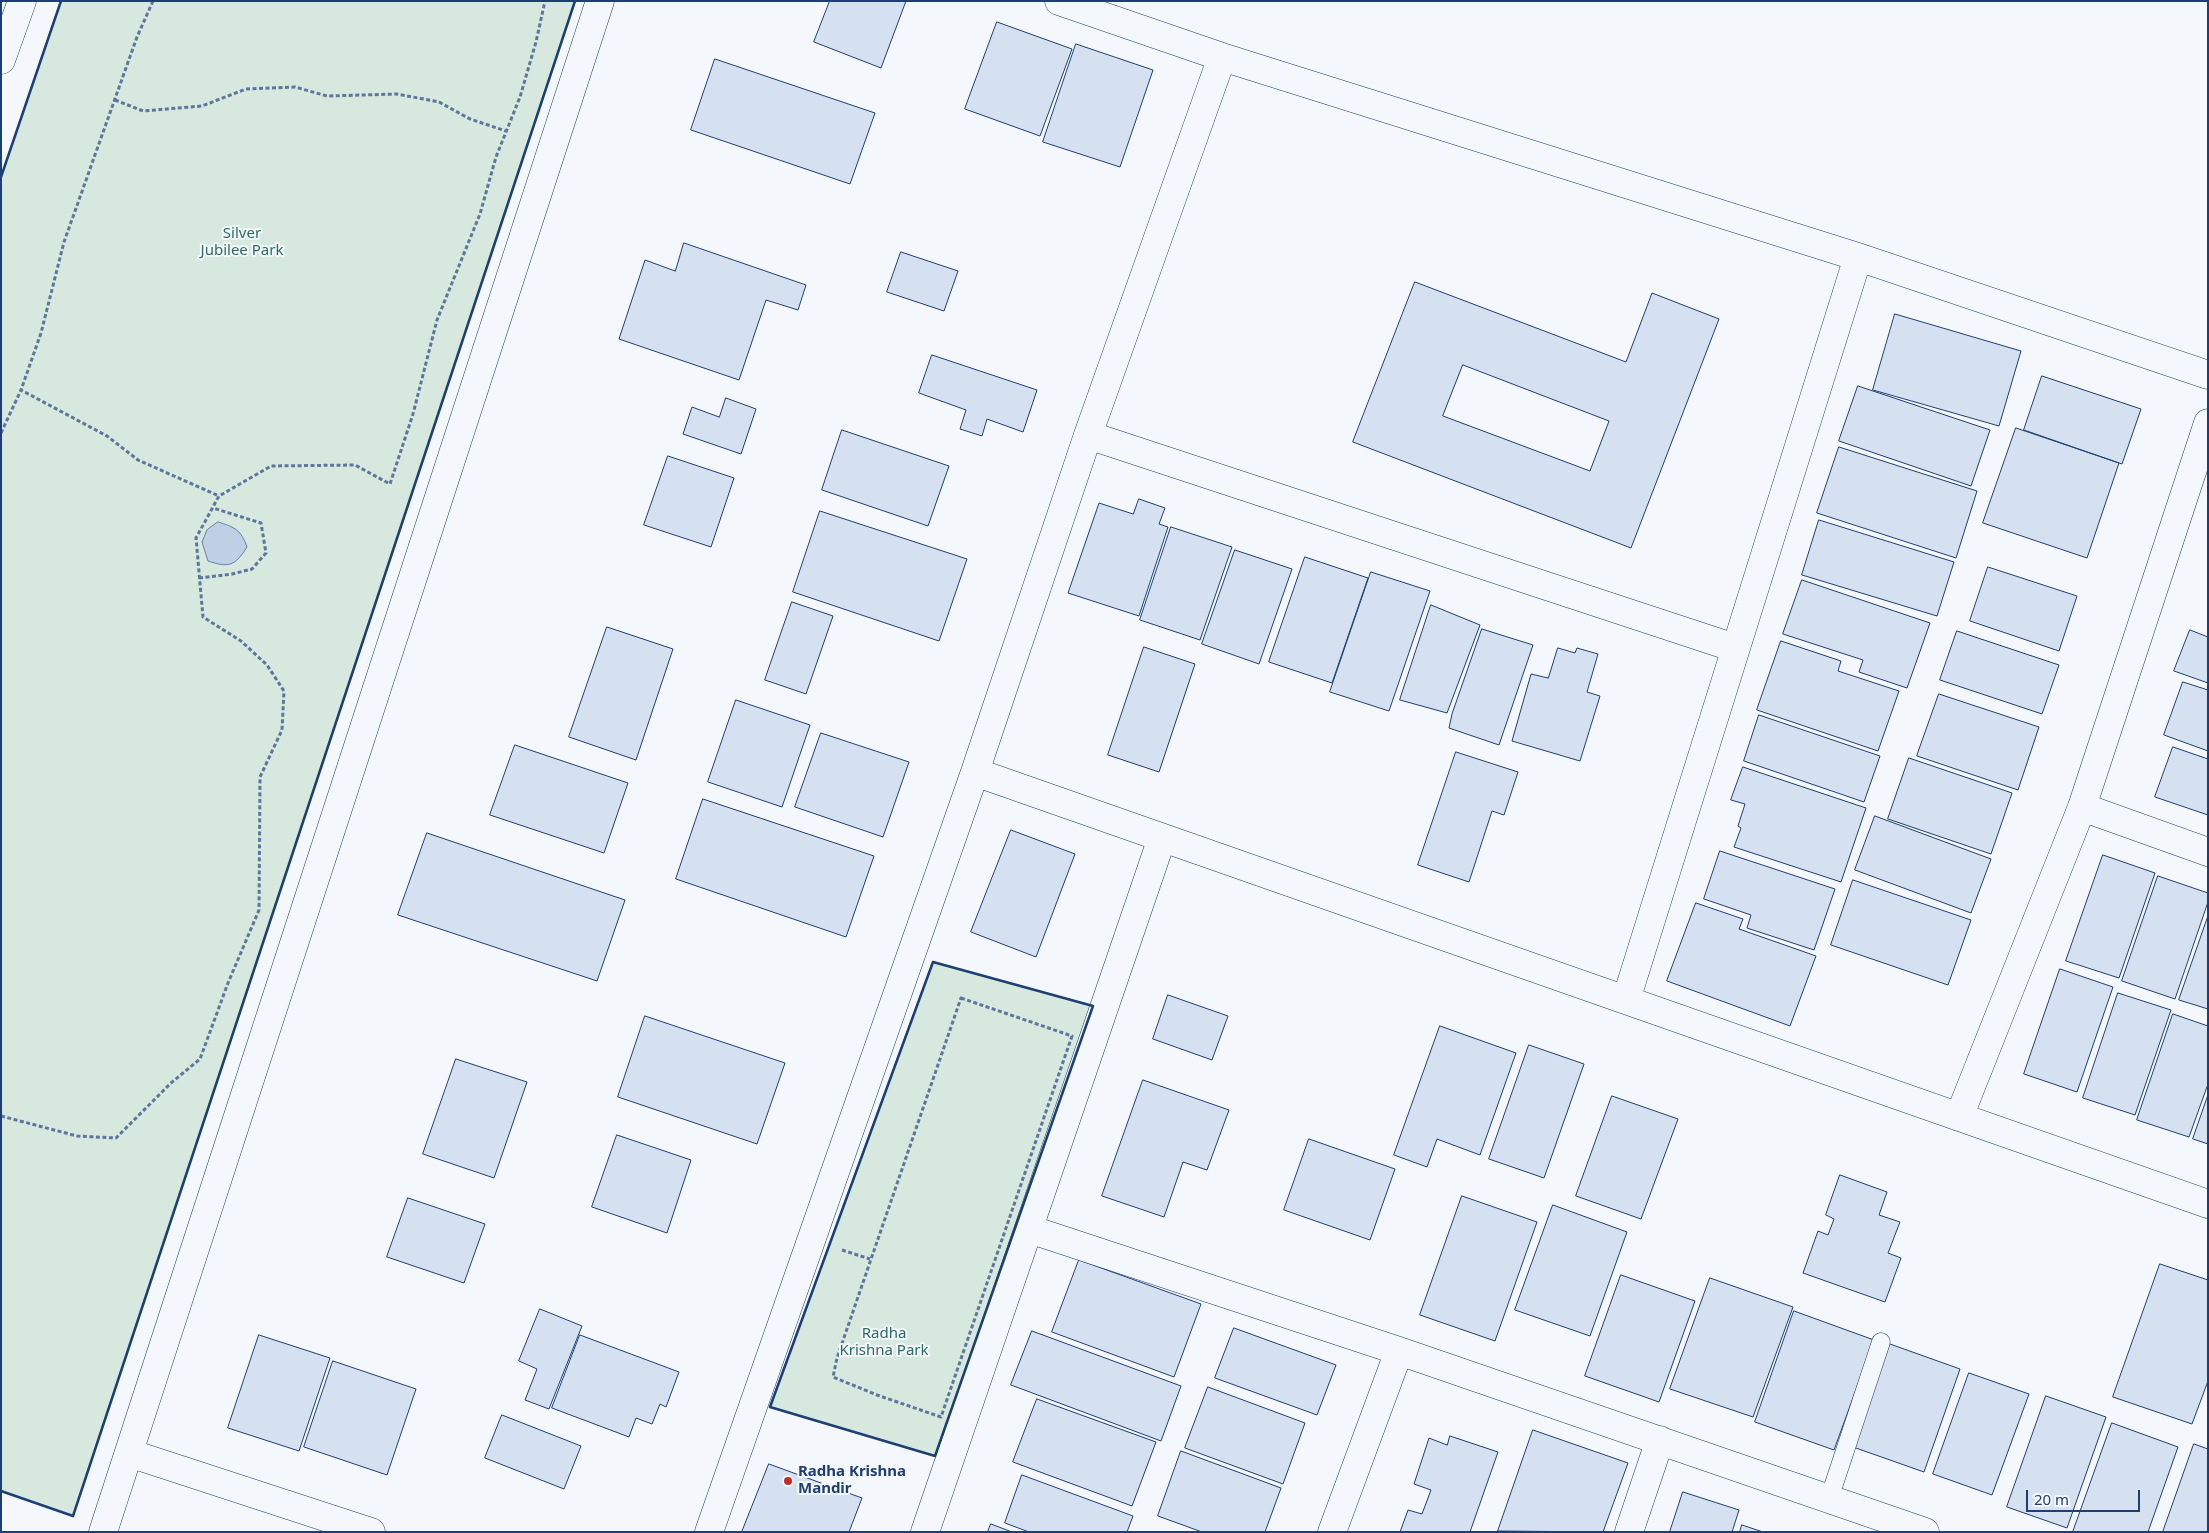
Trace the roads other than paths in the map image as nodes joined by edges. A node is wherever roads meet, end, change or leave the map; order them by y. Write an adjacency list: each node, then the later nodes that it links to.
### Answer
1 (22, 1): 5 (street)
2 (600, 1): 22 (street)
3 (1059, 1): 4 (street)
4 (1222, 57): 6 (street); 9 (street)
5 (1, 60)
6 (1858, 257): 7 (street); 10 (street)
7 (2208, 374)
8 (2208, 423): 12 (street)
9 (1088, 435): 10 (street); 11 (street)
10 (1735, 648): 15 (street)
11 (975, 772): 13 (street); 26 (street)
12 (2082, 807): 14 (street); 16 (street)
13 (1162, 838): 15 (street); 18 (street)
14 (2208, 852)
15 (1626, 1000): 16 (street)
16 (1959, 1117): 17 (street)
17 (2208, 1204)
18 (1029, 1229): 20 (street); 27 (street)
19 (1881, 1342): 23 (lane)
20 (1400, 1351): 21 (street); 28 (street)
21 (1660, 1440): 23 (street); 29 (street)
22 (129, 1453): 24 (street); 25 (street)
23 (1829, 1499): 30 (street)
24 (104, 1532)
25 (371, 1532)
26 (709, 1532)
27 (925, 1532)
28 (1332, 1532)
29 (1629, 1532)
30 (1925, 1532)

